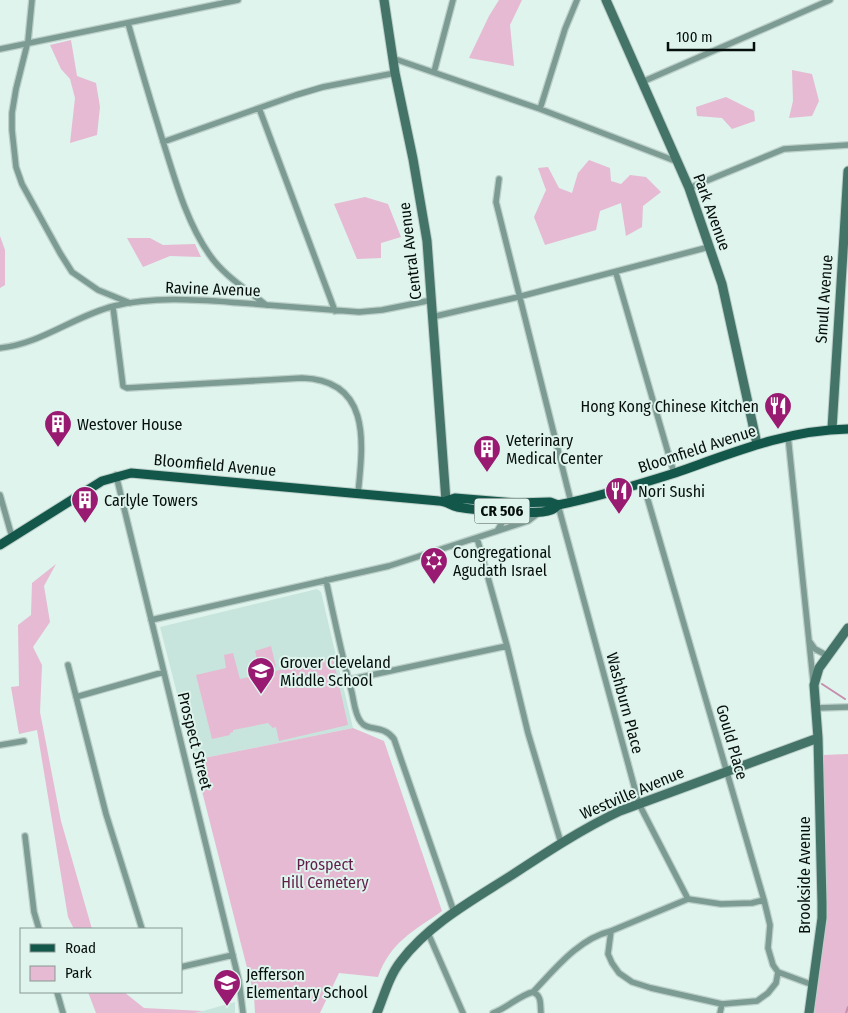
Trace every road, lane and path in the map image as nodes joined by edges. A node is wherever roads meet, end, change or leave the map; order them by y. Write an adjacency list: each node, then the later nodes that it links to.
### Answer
1 (32, 0): 10 (street)
2 (238, 0): 8 (street)
3 (384, 0): 12 (street, Central Avenue)
4 (453, 0): 13 (street)
5 (577, 0): 17 (street)
6 (606, 0): 15 (street, Park Avenue)
7 (830, 0): 15 (street)
8 (225, 1): 9 (street)
9 (128, 23): 10 (street); 18 (street)
10 (27, 44): 11 (street); 28 (street)
11 (0, 49)
12 (392, 58): 13 (street); 14 (street, Central Avenue)
13 (434, 72): 17 (street)
14 (395, 73): 16 (street); 27 (street, Central Avenue)
15 (642, 82): 20 (street, Park Avenue)
16 (259, 108): 18 (street); 31 (street)
17 (540, 109): 20 (street)
18 (163, 142): 29 (street)
19 (848, 145): 23 (street)
20 (678, 162): 23 (street, Park Avenue)
21 (848, 170): 34 (street, Smull Avenue)
22 (499, 179): 26 (street)
23 (689, 188): 24 (street, Park Avenue)
24 (709, 247): 25 (street); 37 (street, Park Avenue)
25 (616, 272): 26 (street); 38 (street)
26 (518, 297): 32 (street); 44 (street)
27 (432, 300): 31 (street, Ravine Avenue); 32 (street, Central Avenue)
28 (130, 303): 29 (street, Ravine Avenue); 30 (street, Ravine Avenue)
29 (266, 305): 31 (street, Ravine Avenue)
30 (113, 306): 33 (street, Ravine Avenue); 41 (street)
31 (335, 311)
32 (432, 317): 43 (street, Central Avenue)
33 (0, 348)
34 (832, 429): 35 (main road, Bloomfield Avenue / CR 506); 36 (main road, Bloomfield Avenue / CR 506)
35 (848, 429)
36 (788, 436): 37 (main road, Bloomfield Avenue / CR 506); 55 (street)
37 (757, 444): 38 (main road, Bloomfield Avenue / CR 506)
38 (674, 473): 40 (main road, Bloomfield Avenue / CR 506)
39 (116, 476): 41 (main road, Bloomfield Avenue / CR 506); 49 (main road, Bloomfield Avenue / CR 506); 53 (street, Prospect Street)
40 (643, 483): 44 (main road, Bloomfield Avenue / CR 506); 68 (street, Gould Place)
41 (358, 494): 43 (main road, Bloomfield Avenue / CR 506)
42 (0, 495): 49 (street)
43 (446, 501): 46 (main road, Bloomfield Avenue / CR 506)
44 (571, 502): 45 (main road, Bloomfield Avenue / CR 506)
45 (558, 505): 46 (main road, Bloomfield Avenue / CR 506); 47 (main road, Bloomfield Avenue / CR 506); 69 (street, Washburn Place)
46 (508, 507): 47 (main road, Bloomfield Avenue / CR 506); 48 (street)
47 (542, 511): 48 (street)
48 (497, 531): 50 (street)
49 (12, 537): 51 (main road, Bloomfield Avenue / CR 506)
50 (477, 538): 52 (street); 56 (street)
51 (0, 545)
52 (326, 580): 53 (street); 60 (street)
53 (151, 620): 59 (street, Prospect Street)
54 (848, 628): 57 (street)
55 (808, 638): 57 (street); 61 (street)
56 (507, 646): 60 (street); 71 (street)
57 (828, 656): 61 (street)
58 (68, 665): 62 (street)
59 (164, 672): 62 (street); 79 (street, Prospect Street)
60 (348, 680): 74 (street)
61 (814, 685): 64 (street)
62 (76, 698): 76 (street)
63 (848, 707): 64 (street)
64 (816, 708): 65 (street)
65 (818, 738): 68 (street, Westville Avenue); 82 (street, Brookside Avenue)
66 (24, 741): 67 (street)
67 (0, 745)
68 (726, 771): 69 (street, Westville Avenue); 73 (street, Gould Place)
69 (638, 804): 71 (street, Westville Avenue); 72 (street, Washburn Place)
70 (25, 836): 75 (street)
71 (561, 844): 74 (street, Westville Avenue)
72 (688, 899): 73 (street); 77 (street)
73 (764, 900): 81 (street, Gould Place)
74 (454, 912): 78 (street, Westville Avenue)
75 (39, 928)
76 (142, 928)
77 (611, 931): 83 (street); 85 (street)
78 (428, 933): 88 (street, Westville Avenue); 89 (street)
79 (233, 955): 80 (street); 87 (street, Prospect Street)
80 (182, 968)
81 (778, 972): 82 (street); 85 (street)
82 (813, 985): 93 (street, Brookside Avenue)
83 (532, 992): 90 (street); 91 (street)
84 (57, 993): 86 (street)
85 (722, 1004): 92 (street)
86 (64, 1013)
87 (243, 1013)
88 (377, 1013)
89 (462, 1013)
90 (494, 1013)
91 (541, 1013)
92 (720, 1013)
93 (809, 1013)

